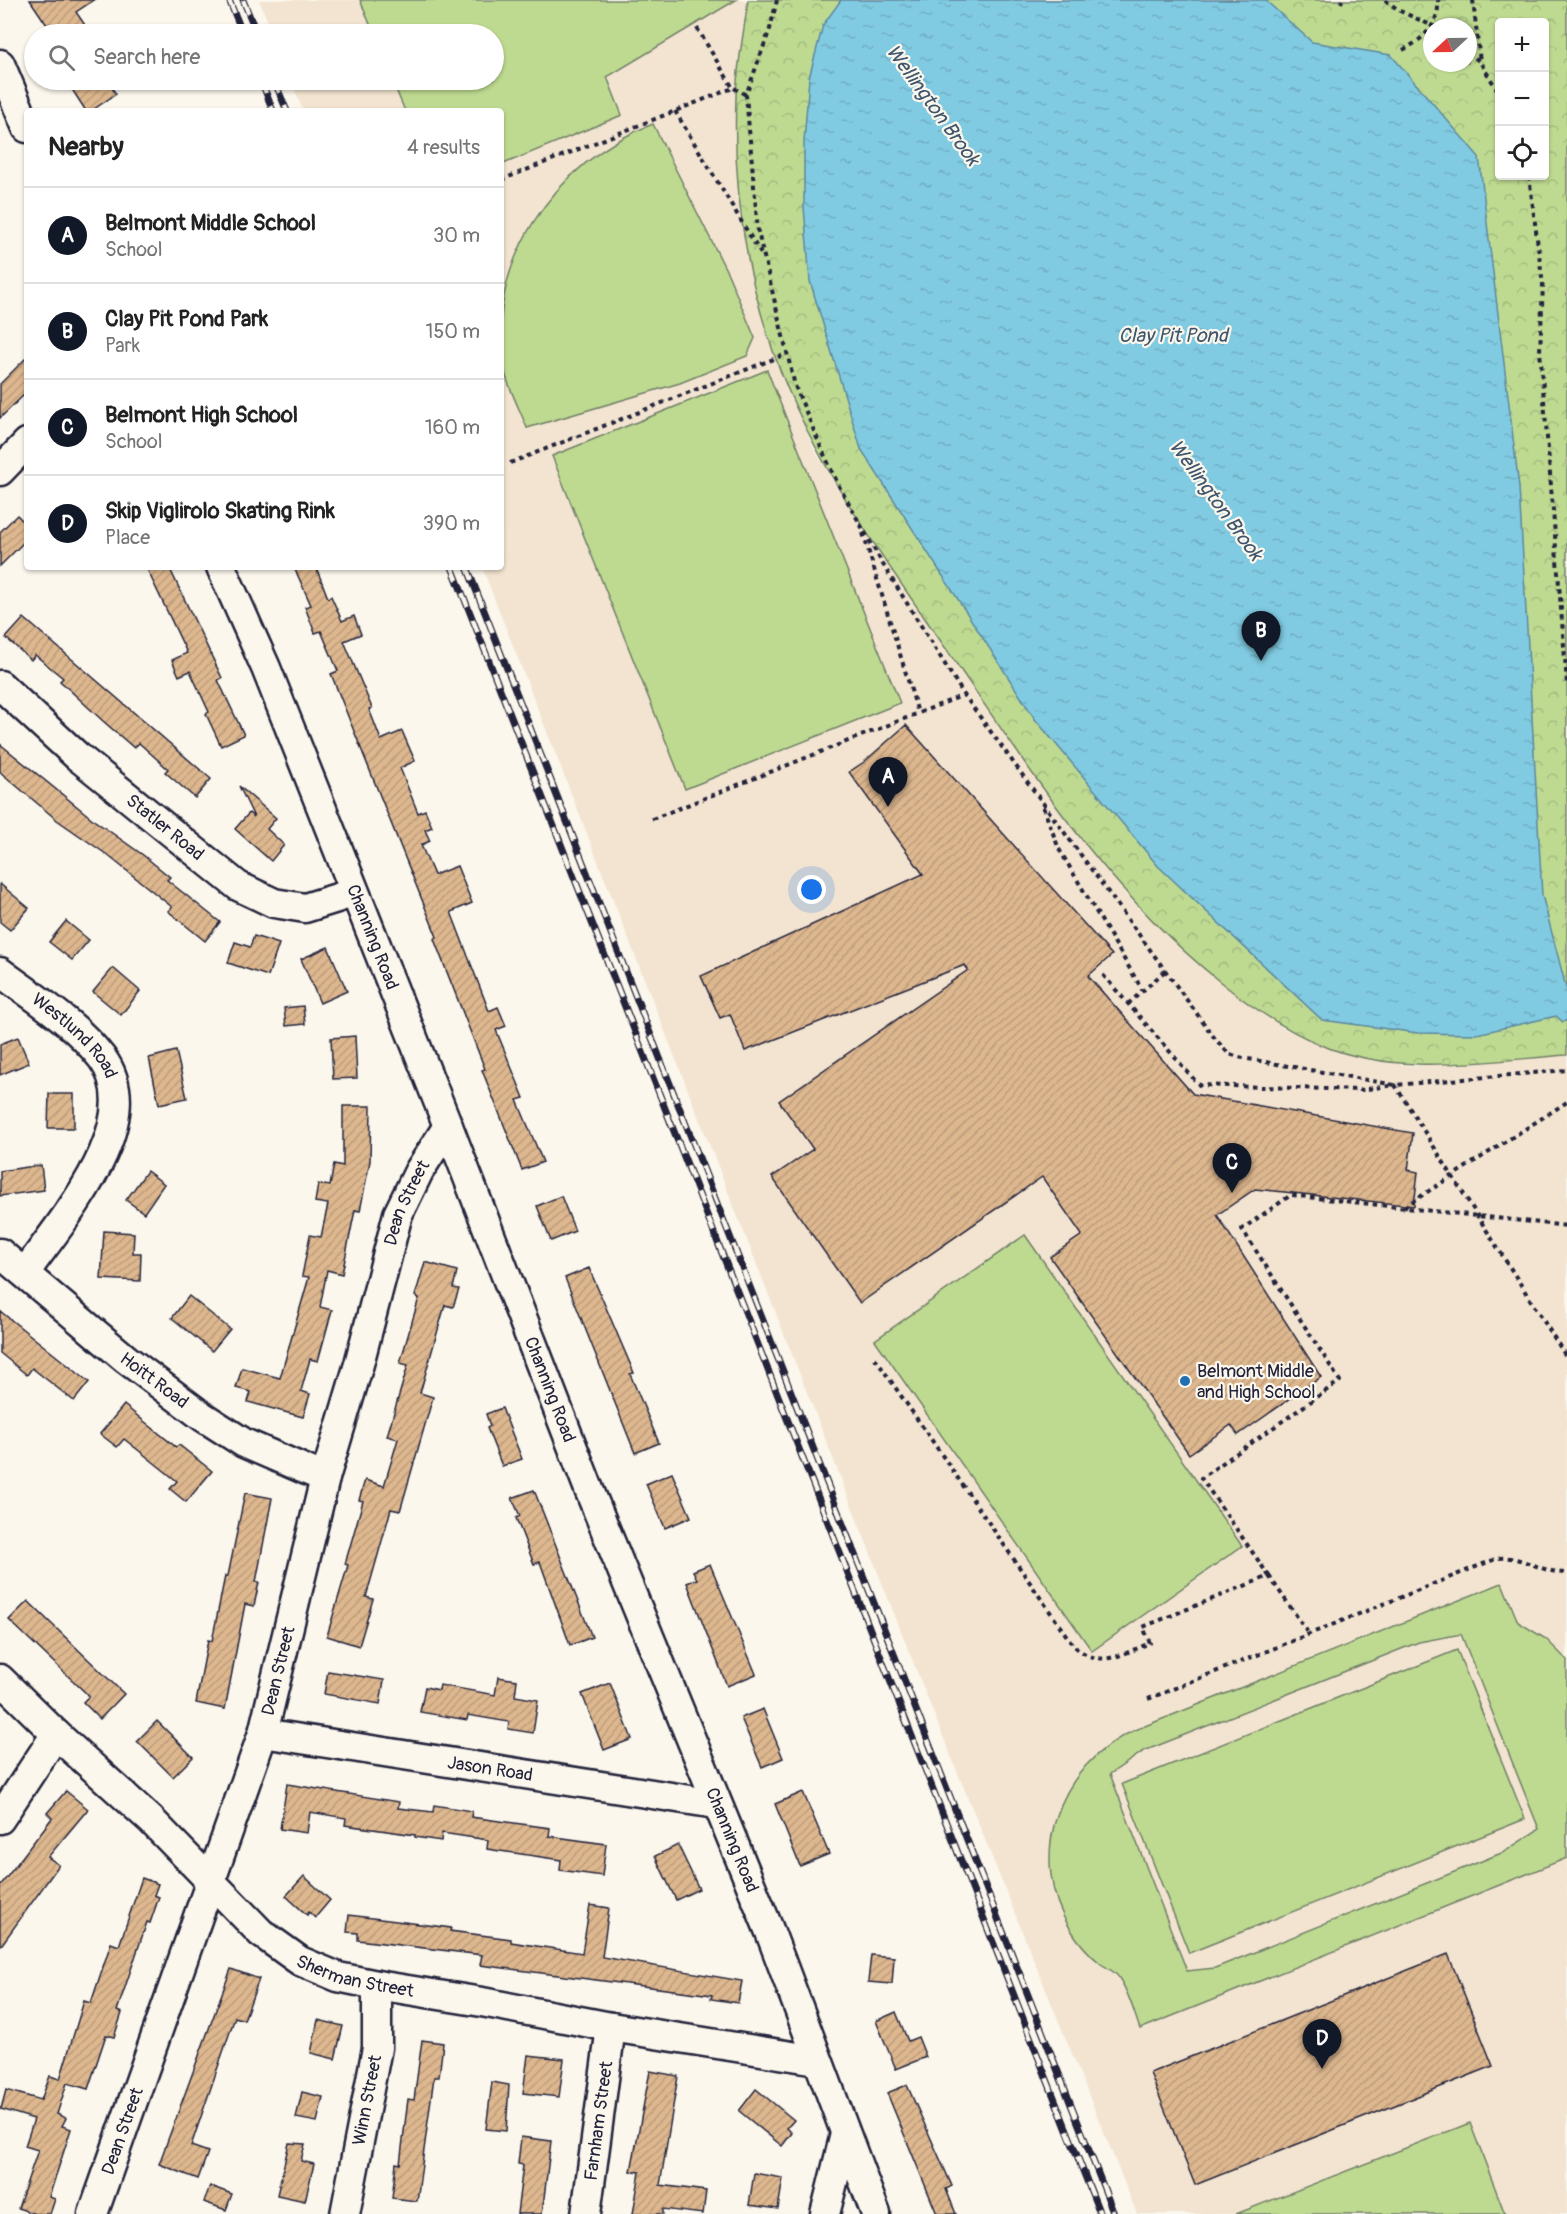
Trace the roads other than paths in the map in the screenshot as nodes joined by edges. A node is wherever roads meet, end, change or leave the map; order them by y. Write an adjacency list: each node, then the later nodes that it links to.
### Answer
1 (0, 64): 2 (street)
2 (24, 121)
3 (24, 446): 4 (street)
4 (0, 471)
5 (222, 570): 7 (street, Channing Road)
6 (0, 685): 7 (street, Statler Road)
7 (353, 893): 9 (street, Channing Road)
8 (0, 972): 11 (street, Westlund Road)
9 (448, 1126): 12 (street, Dean Street); 16 (street, Channing Road)
10 (0, 1253): 11 (street, Hoitt Road)
11 (25, 1273): 12 (street, Hoitt Road)
12 (325, 1478): 14 (street, Dean Street)
13 (0, 1679): 15 (street, Sherman Street)
14 (263, 1733): 16 (street, Jason Road); 18 (street, Dean Street)
15 (56, 1734): 17 (street); 18 (street, Sherman Street)
16 (716, 1804): 21 (street, Channing Road)
17 (0, 1819)
18 (211, 1881): 19 (street, Sherman Street); 23 (street, Dean Street)
19 (377, 1985): 20 (street, Sherman Street); 24 (street, Winn Street)
20 (611, 2027): 21 (street, Sherman Street); 25 (street, Farnham Street)
21 (818, 2060): 22 (street, Channing Road)
22 (845, 2134): 26 (street); 27 (street, Channing Road)
23 (93, 2214)
24 (345, 2214)
25 (586, 2214)
26 (825, 2214)
27 (876, 2214)

